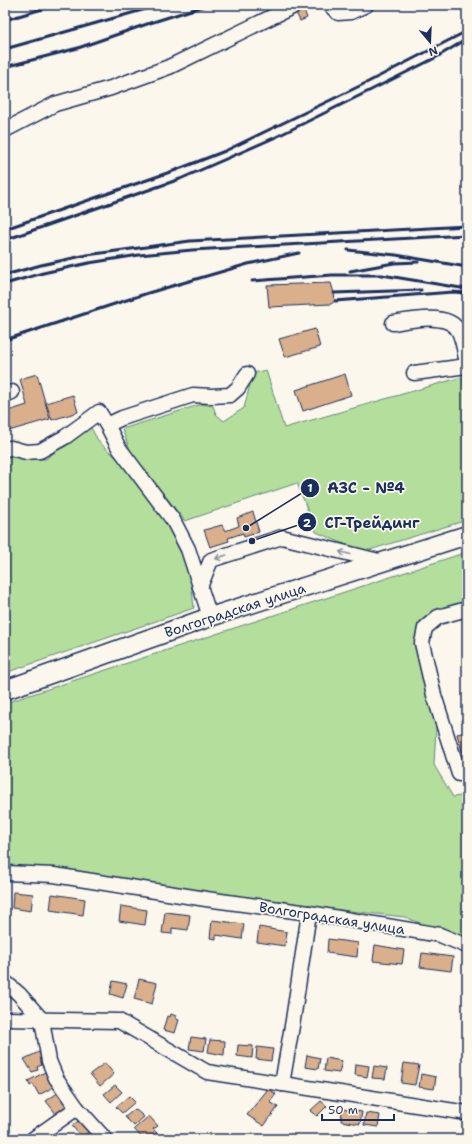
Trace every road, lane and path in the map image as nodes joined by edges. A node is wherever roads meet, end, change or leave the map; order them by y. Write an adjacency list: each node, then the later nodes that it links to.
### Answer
1 (296, 5): 4 (street)
2 (330, 5): 3 (street)
3 (366, 5)
4 (5, 130)
5 (393, 323): 6 (street)
6 (467, 365): 7 (street)
7 (414, 373)
8 (246, 374): 9 (street)
9 (107, 425): 10 (street); 13 (street)
10 (5, 449)
11 (467, 535): 12 (main road, Волгоградская улица)
12 (383, 562): 13 (street, one-way to 13); 15 (main road, Волгоградская улица)
13 (200, 587): 15 (street)
14 (467, 609): 17 (street)
15 (210, 617): 16 (main road, Волгоградская улица)
16 (5, 690)
17 (467, 772)
18 (5, 873): 19 (street, Волгоградская улица)
19 (309, 912): 20 (street, Волгоградская улица); 24 (street)
20 (467, 946)
21 (5, 982): 23 (street)
22 (5, 1019): 23 (street)
23 (42, 1020): 24 (street); 25 (street)
24 (282, 1084): 26 (street)
25 (77, 1108): 27 (street); 28 (street)
26 (467, 1113)
27 (33, 1139)
28 (105, 1139)

